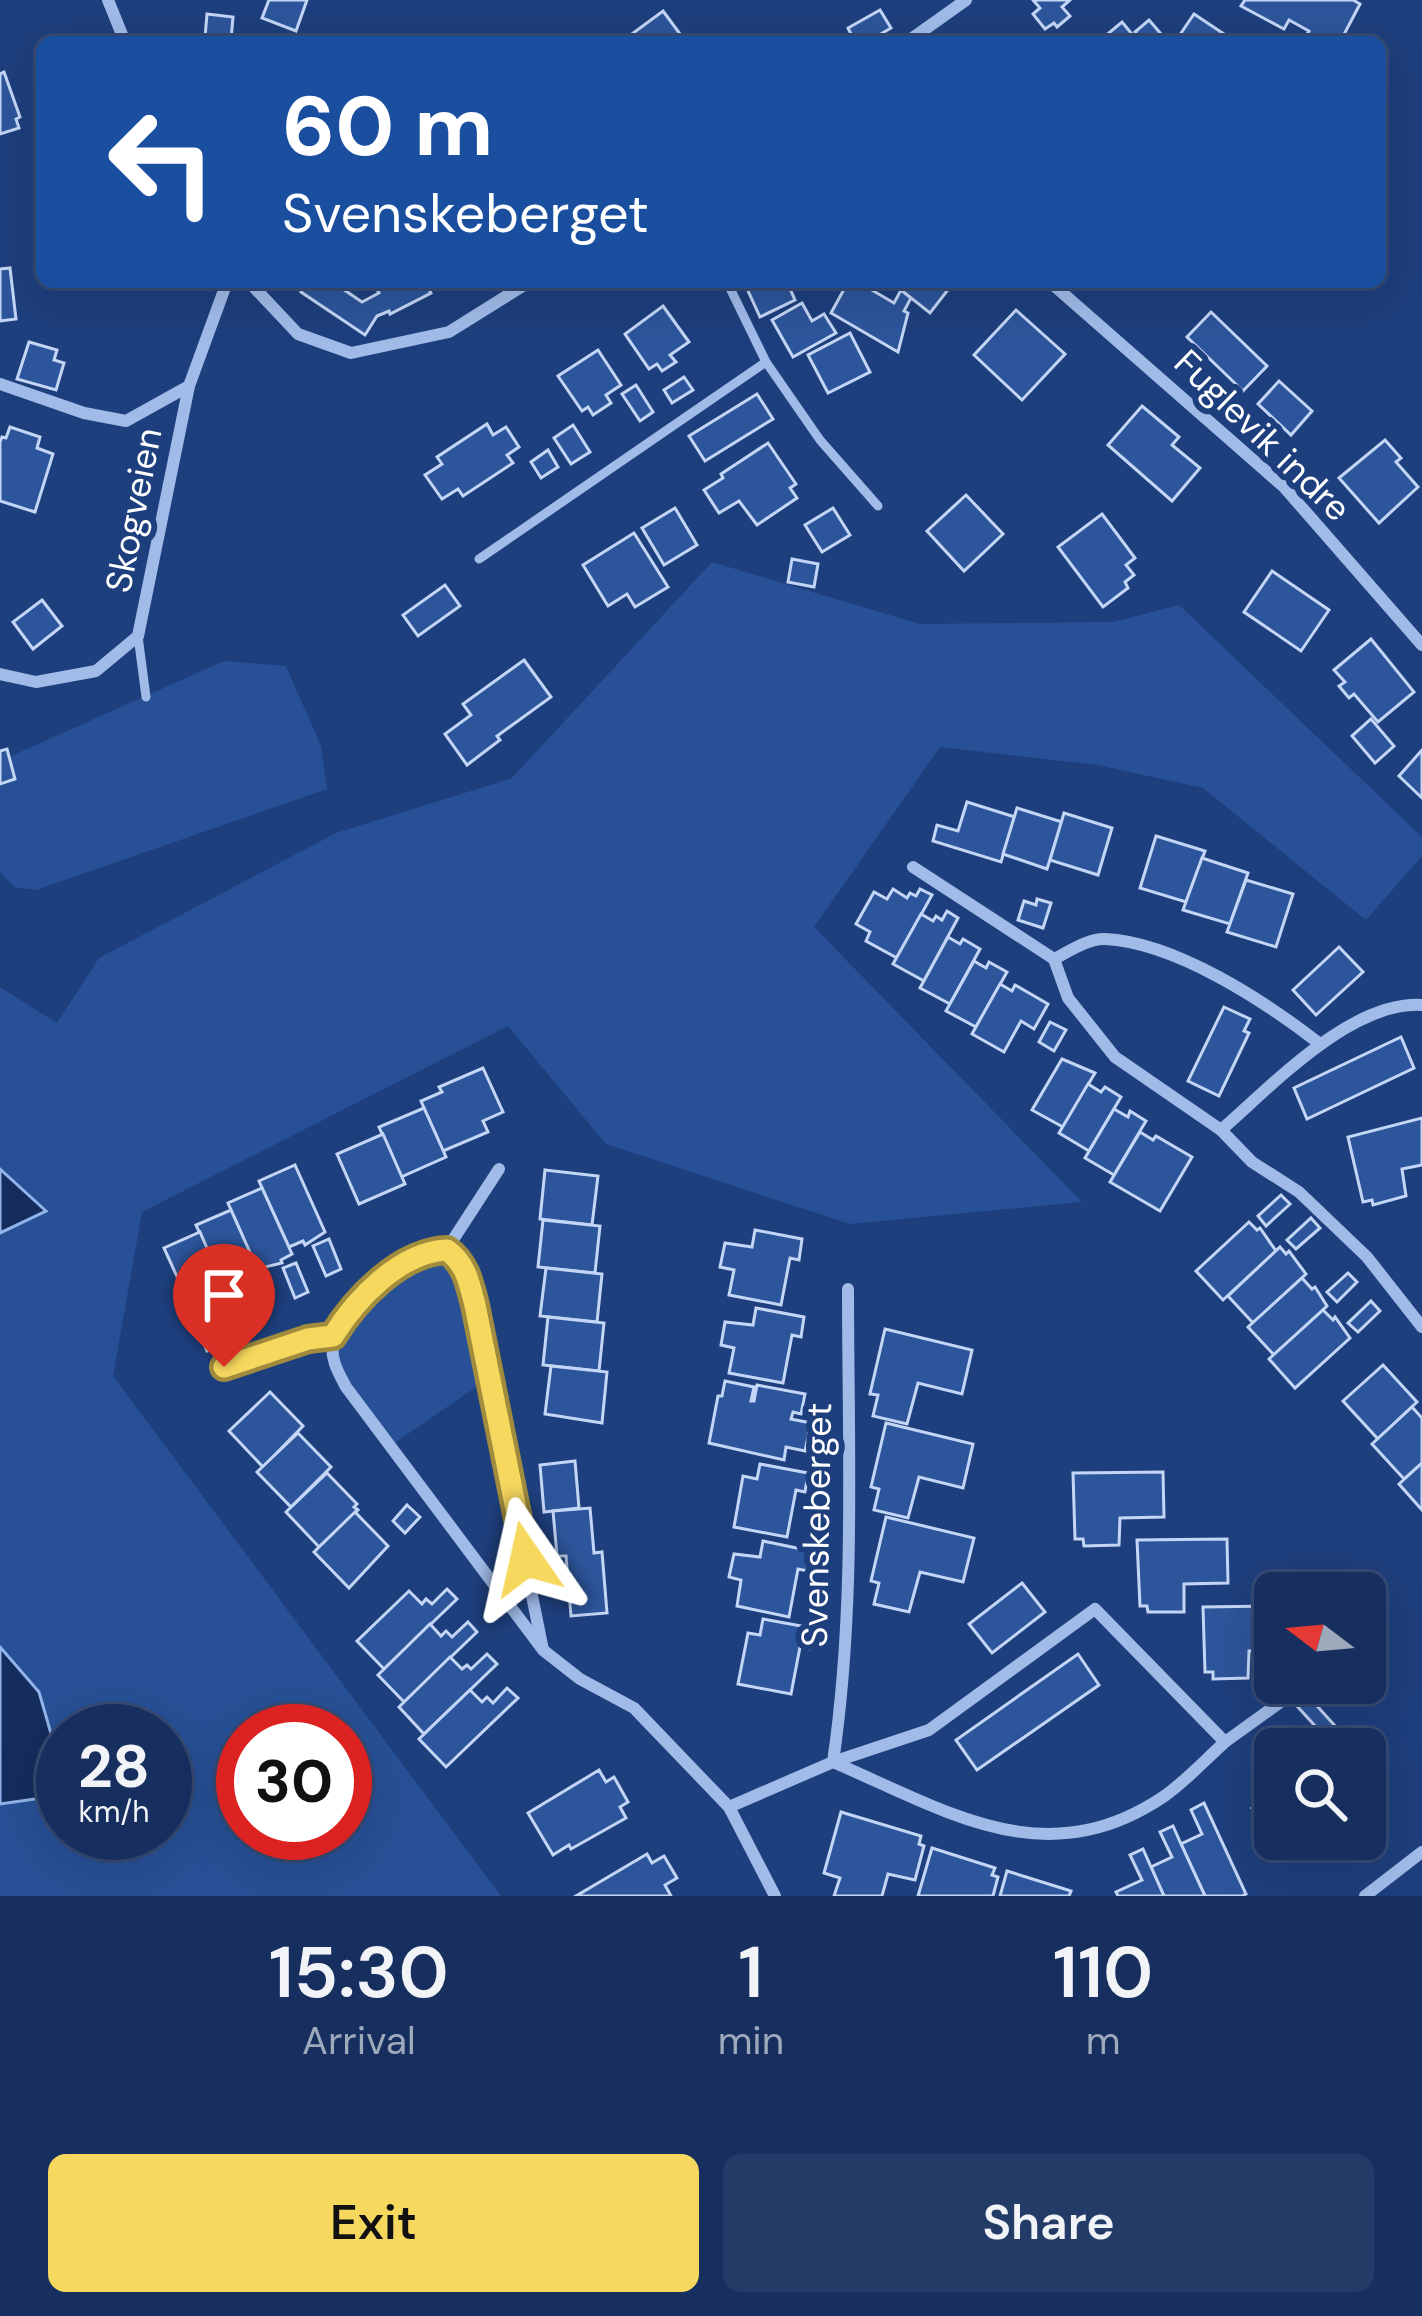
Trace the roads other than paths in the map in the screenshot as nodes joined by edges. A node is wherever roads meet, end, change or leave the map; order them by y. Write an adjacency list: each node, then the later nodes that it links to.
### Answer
1 (108, 0): 3 (street)
2 (967, 0): 4 (street)
3 (123, 36)
4 (916, 36)
5 (225, 288): 12 (street, Skogveien)
6 (255, 288): 7 (street)
7 (519, 288)
8 (730, 288): 10 (lane)
9 (1057, 288): 16 (street, Fuglevik indre)
10 (766, 362): 13 (lane); 14 (lane)
11 (0, 384): 12 (street, Skogveien)
12 (189, 386): 15 (street, Skogveien)
13 (878, 506)
14 (479, 560)
15 (138, 636): 17 (street, Skogveien); 18 (lane)
16 (1422, 645)
17 (0, 674)
18 (146, 697)
19 (914, 867): 20 (street)
20 (1054, 959): 22 (street); 23 (street)
21 (1422, 1005): 22 (street)
22 (1320, 1044): 23 (street)
23 (1221, 1130): 27 (street)
24 (499, 1169): 25 (street)
25 (447, 1250): 28 (street); 30 (street)
26 (848, 1289): 33 (street, Svenskeberget)
27 (1422, 1327)
28 (333, 1336): 29 (street); 30 (street)
29 (224, 1367)
30 (543, 1650): 34 (street)
31 (1278, 1704): 32 (street)
32 (1226, 1742): 33 (street); 33 (street)
33 (833, 1762): 34 (street)
34 (730, 1807): 36 (street)
35 (1422, 1852): 37 (street)
36 (775, 1896)
37 (1365, 1896)

